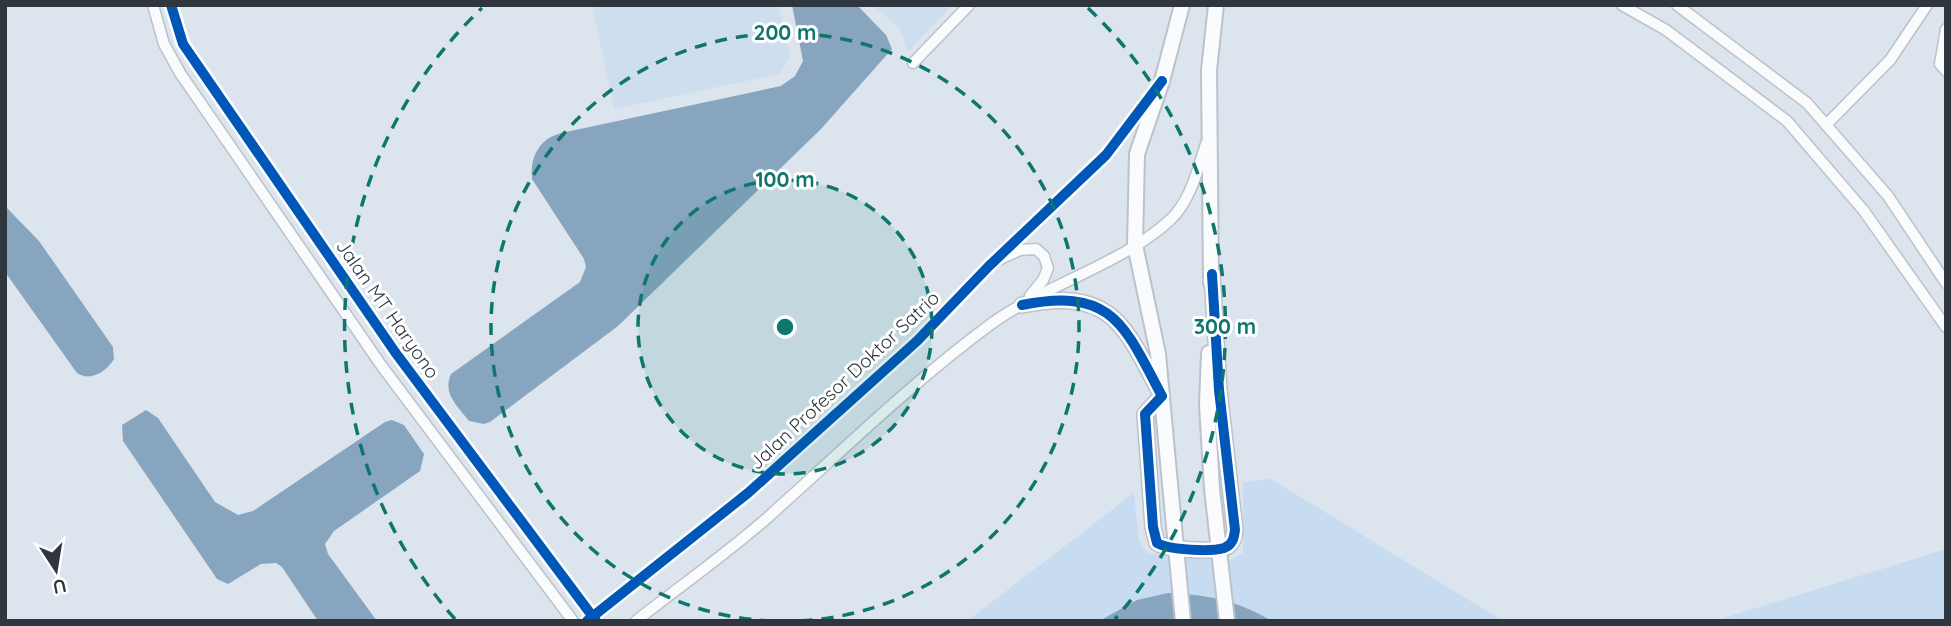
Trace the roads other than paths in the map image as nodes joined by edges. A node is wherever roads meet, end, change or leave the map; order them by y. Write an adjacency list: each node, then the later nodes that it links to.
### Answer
1 (153, 5): 23 (street, Jalan MT Haryono)
2 (171, 5): 22 (street, Jalan MT Haryono)
3 (969, 5): 10 (street)
4 (1182, 5): 12 (street)
5 (1216, 5): 14 (street)
6 (1622, 5): 20 (street)
7 (1677, 5): 13 (street)
8 (1927, 5): 13 (street)
9 (1945, 33): 11 (street)
10 (913, 63)
11 (1943, 68)
12 (1162, 82): 15 (street); 16 (street, Jalan Profesor Doktor Satrio)
13 (1826, 125): 18 (street)
14 (1211, 131): 15 (street); 17 (street)
15 (1135, 246): 19 (street); 21 (street)
16 (989, 265): 19 (street); 22 (street, Jalan Profesor Doktor Satrio)
17 (1212, 274): 21 (street); 26 (street, bridge)
18 (1946, 283)
19 (1022, 304): 21 (street); 24 (street)
20 (1946, 327)
21 (1162, 396): 25 (street, bridge)
22 (592, 619)
23 (573, 621)
24 (636, 621)
25 (1183, 621)
26 (1227, 621)

